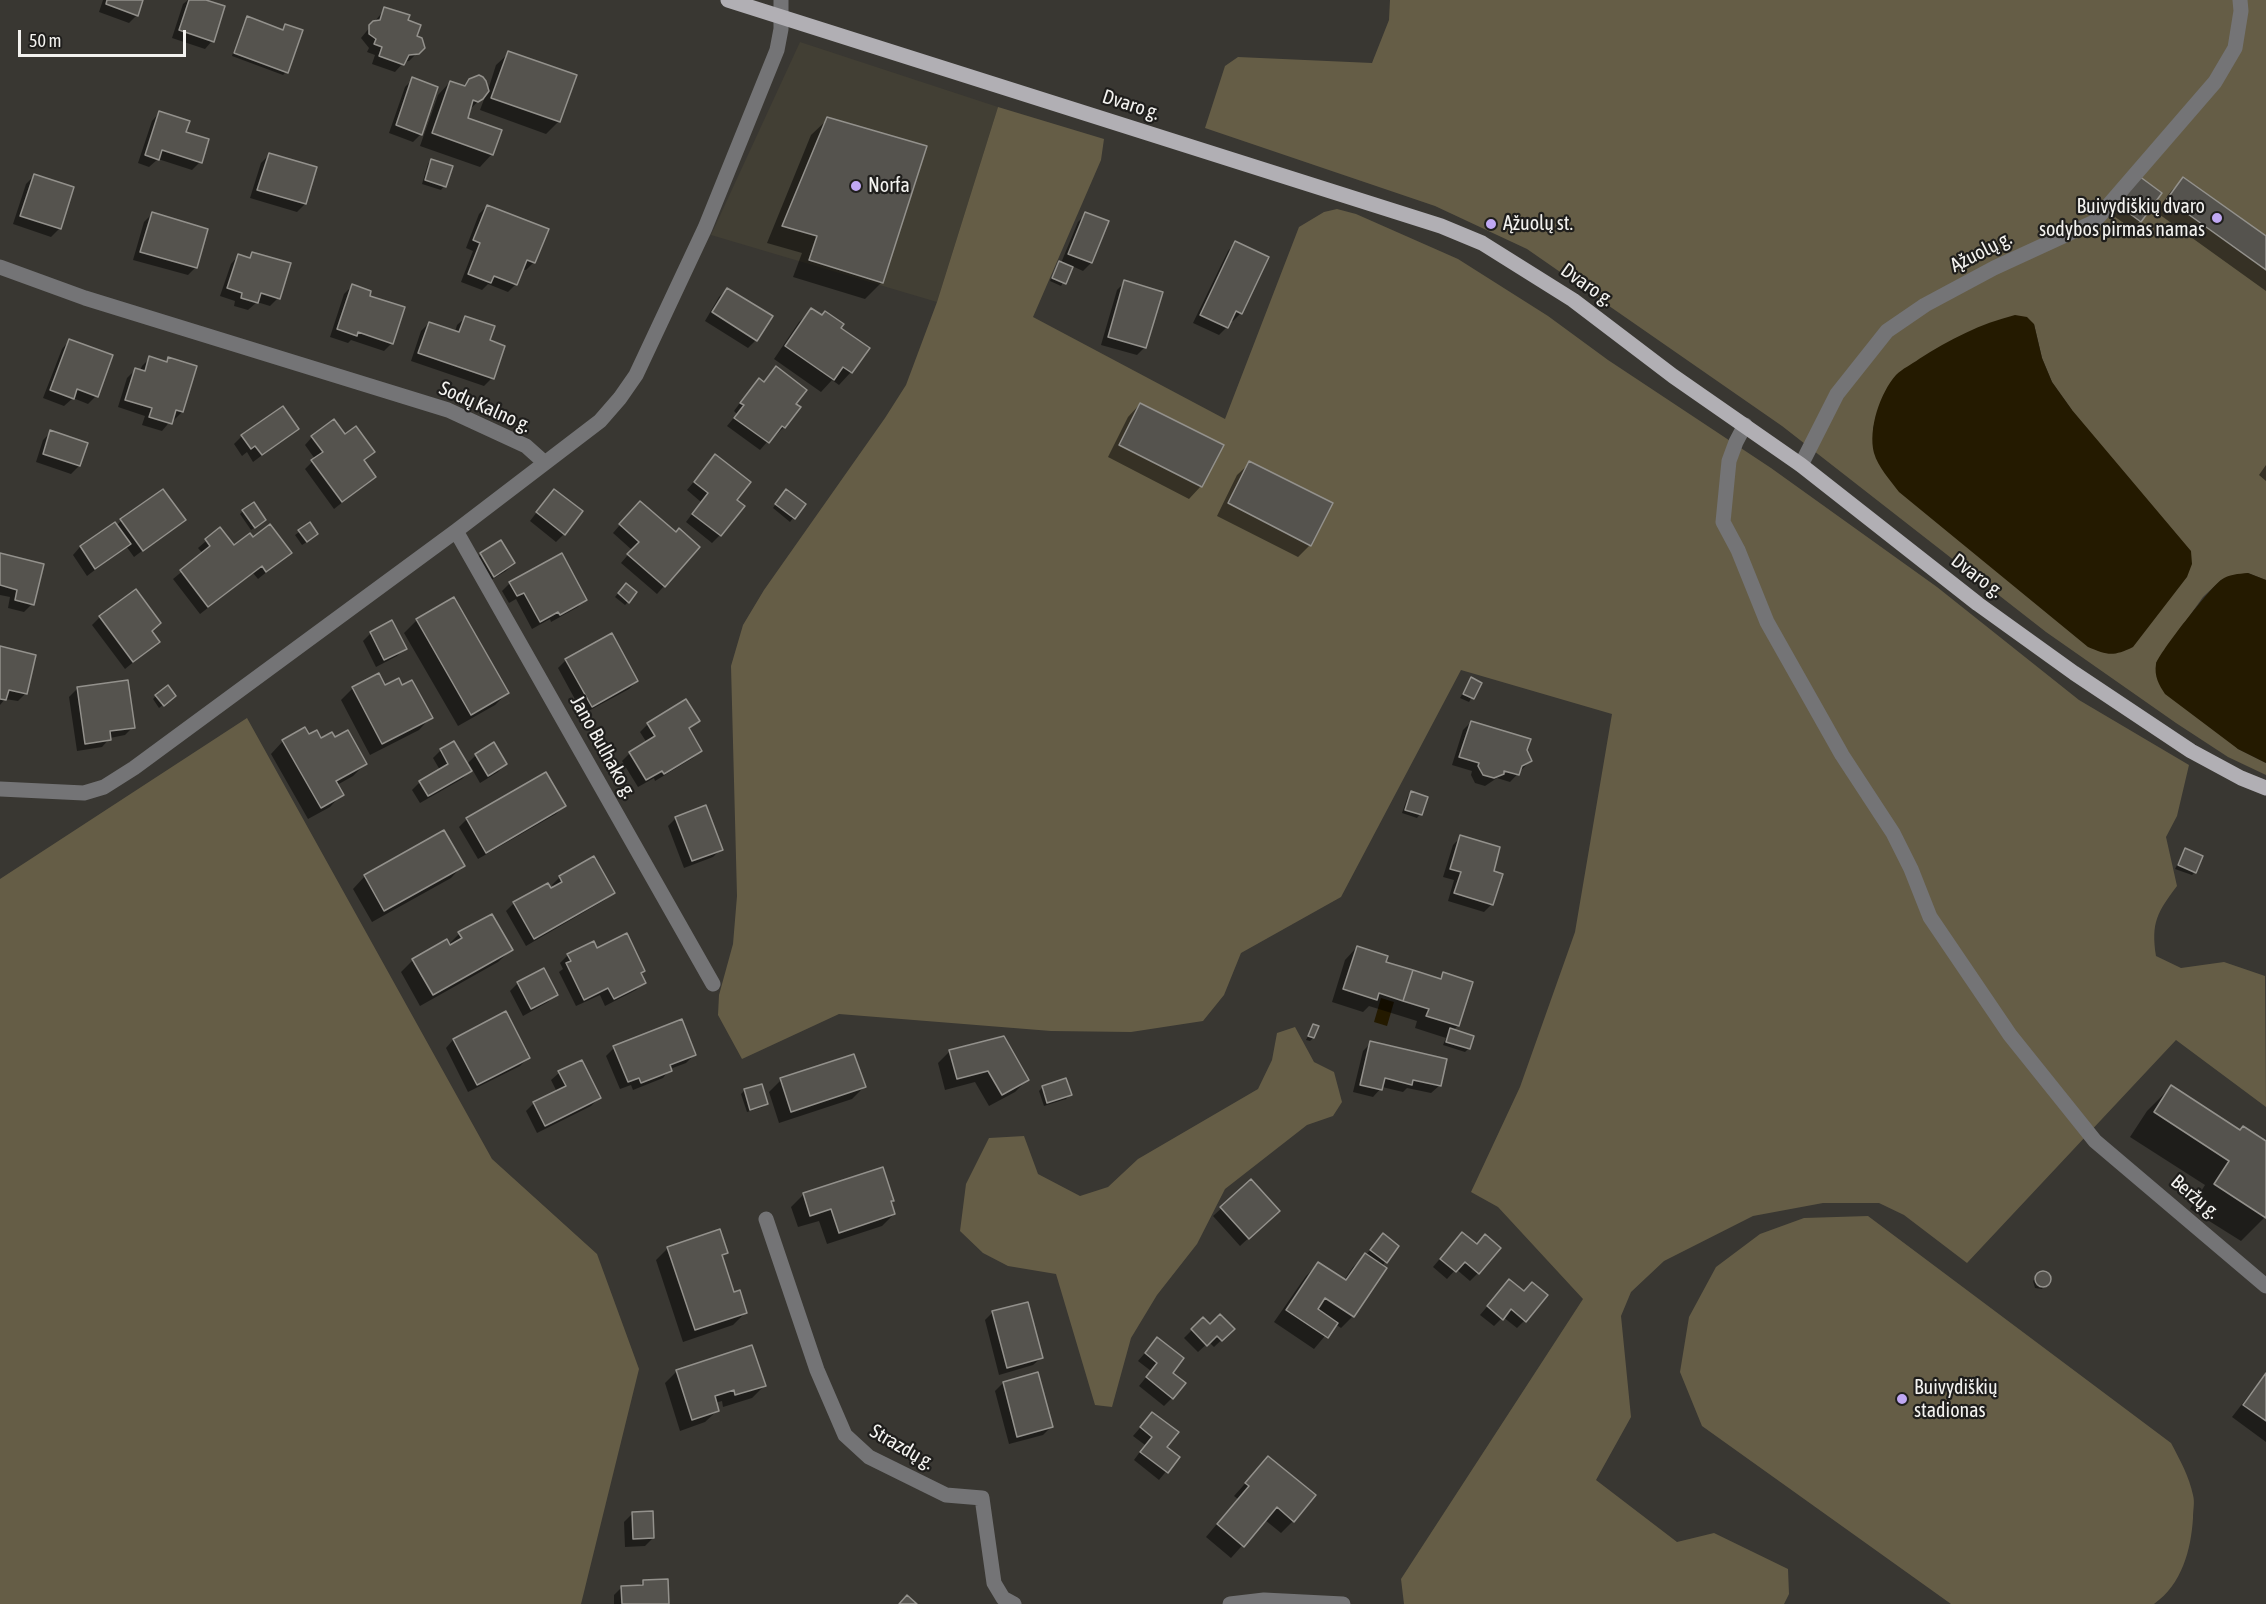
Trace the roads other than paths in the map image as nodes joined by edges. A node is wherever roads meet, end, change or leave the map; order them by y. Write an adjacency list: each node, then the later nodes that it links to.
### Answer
1 (728, 0): 4 (main road, Dvaro g.)
2 (781, 0): 4 (street)
3 (2240, 0): 8 (street, Ąžuolų g.)
4 (781, 17): 6 (main road, Dvaro g.); 7 (street)
5 (0, 267): 7 (street, Sodų Kalno g.)
6 (1746, 425): 8 (main road, Dvaro g.); 14 (street, Beržų g.)
7 (545, 463): 9 (street)
8 (1801, 465): 10 (main road, Dvaro g.)
9 (456, 531): 11 (street); 12 (street, Jano Bulhako g.)
10 (2266, 788)
11 (0, 789)
12 (713, 984)
13 (766, 1219): 15 (street, Strazdų g.)
14 (2266, 1286)
15 (1014, 1604)
16 (1230, 1604): 17 (street)
17 (1343, 1604)

